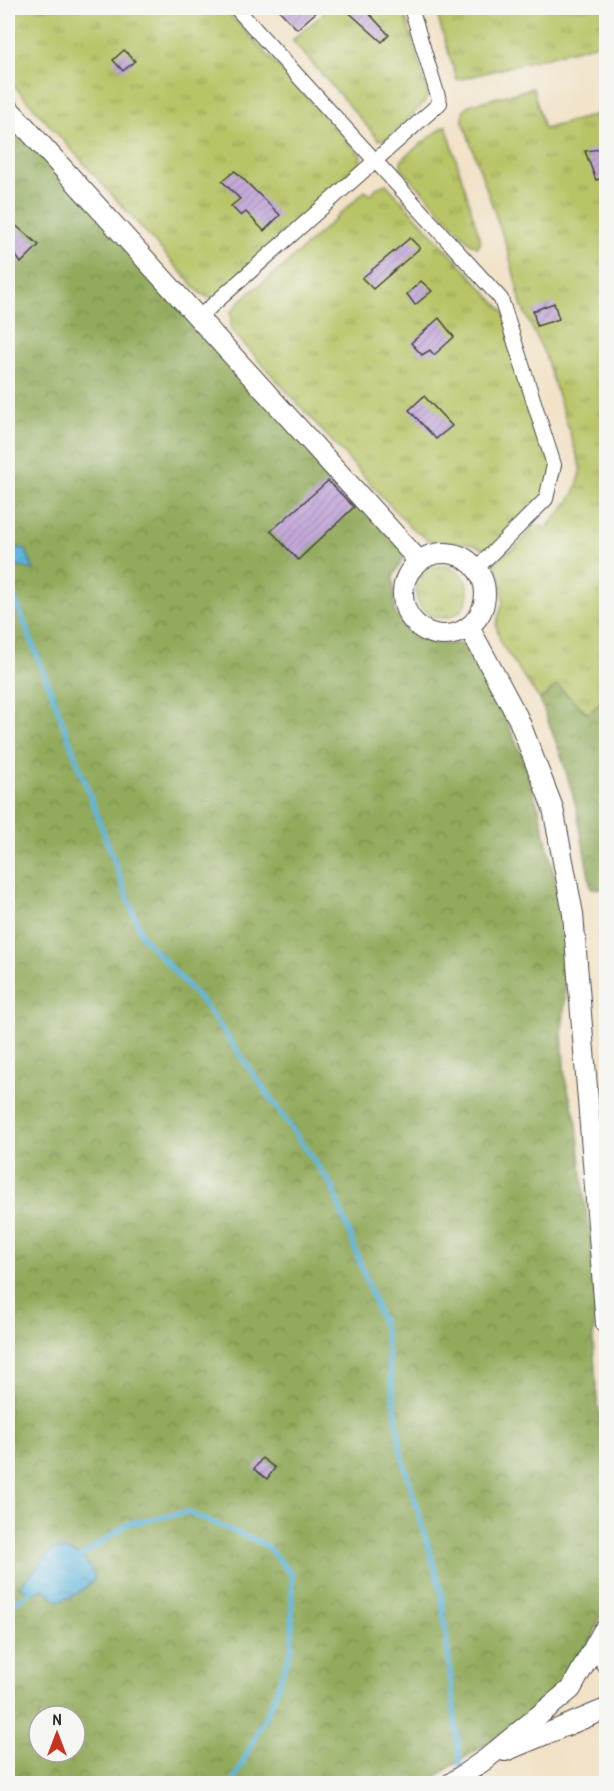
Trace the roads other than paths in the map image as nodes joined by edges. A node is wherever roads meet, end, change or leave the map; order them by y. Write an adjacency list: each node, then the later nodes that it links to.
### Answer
1 (236, 8): 4 (street)
2 (411, 8): 4 (street)
3 (8, 108): 5 (street)
4 (375, 161): 5 (street); 7 (street)
5 (198, 318): 6 (street)
6 (418, 560): 7 (street); 8 (street)
7 (477, 568): 8 (street)
8 (469, 627): 9 (street)
9 (606, 1324)
10 (605, 1626): 11 (street); 13 (street)
11 (606, 1663)
12 (606, 1709): 13 (street)
13 (486, 1759): 14 (street)
14 (450, 1784)

